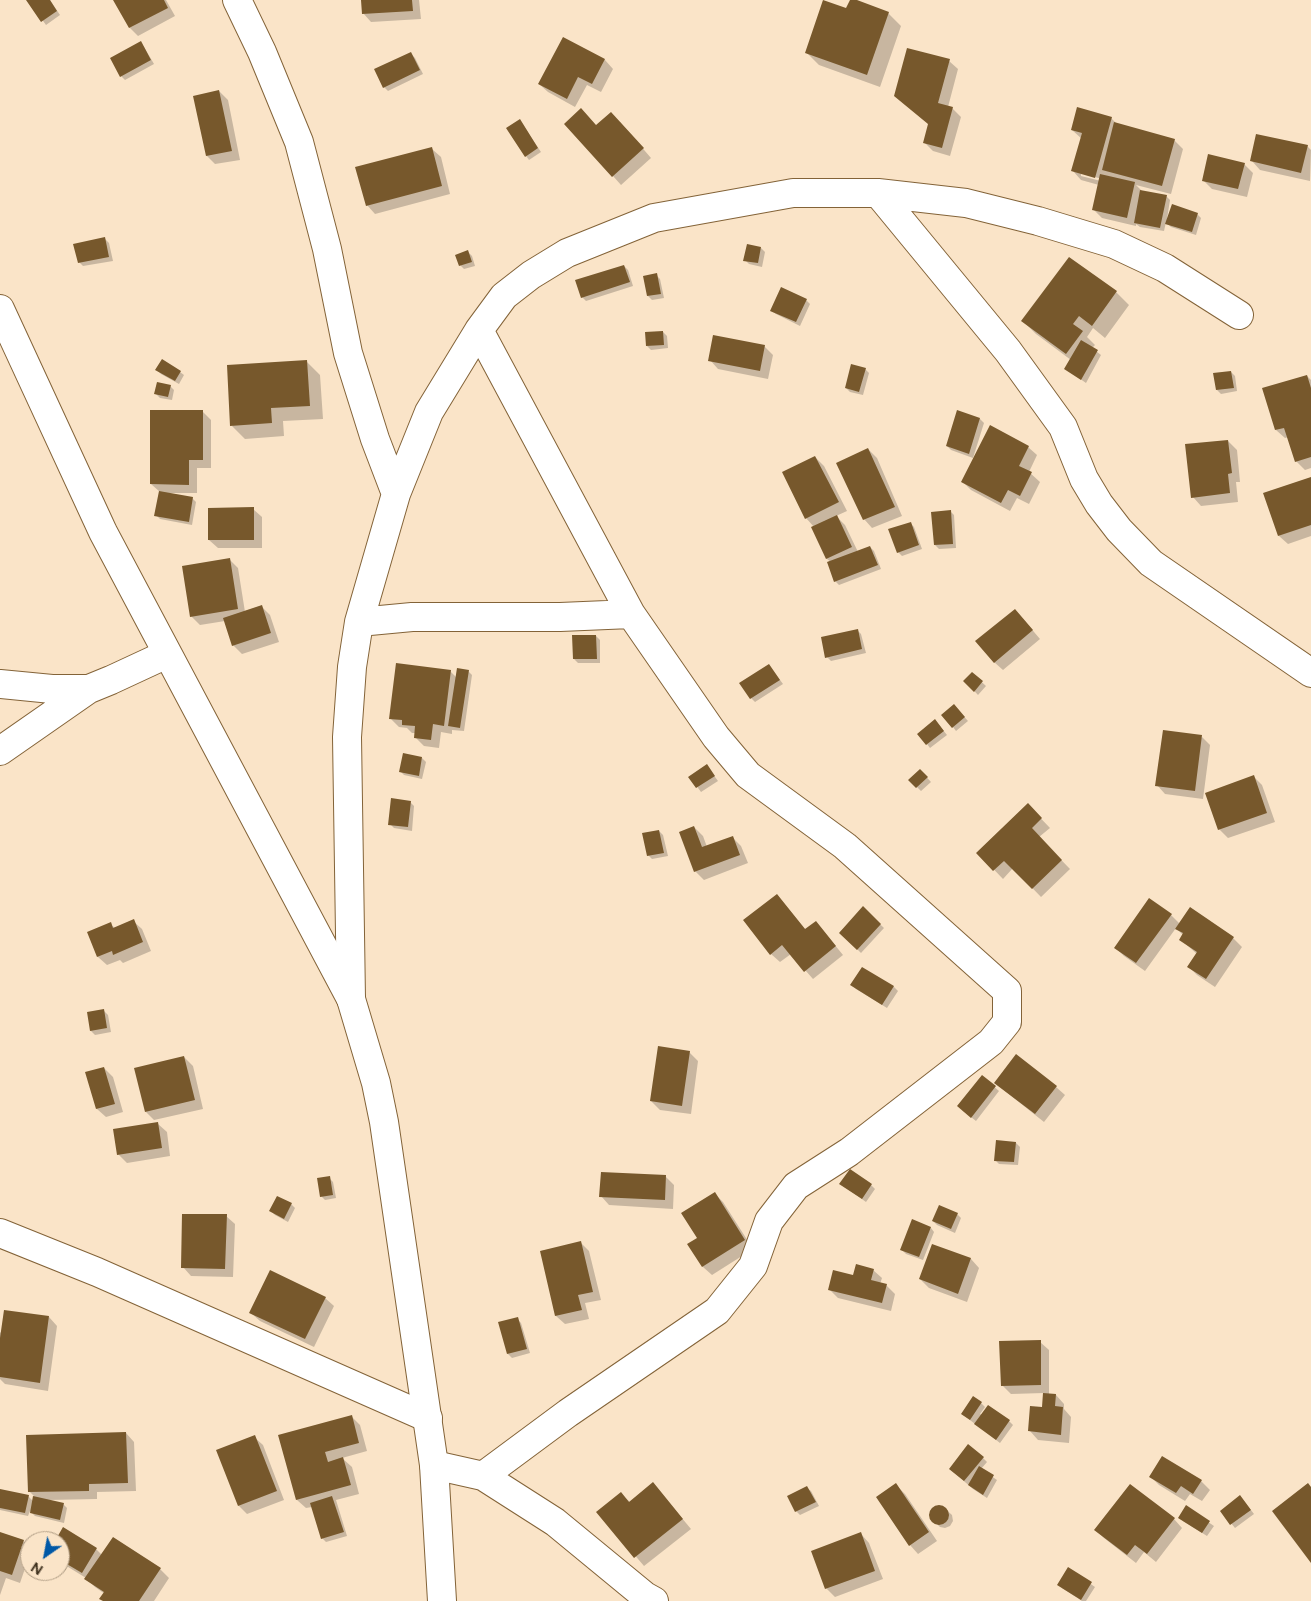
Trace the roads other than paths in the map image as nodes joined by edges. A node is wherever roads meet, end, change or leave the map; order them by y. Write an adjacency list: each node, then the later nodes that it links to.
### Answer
1 (237, 0): 6 (street)
2 (878, 193): 4 (street); 5 (street); 10 (street)
3 (0, 309): 9 (street)
4 (1239, 315)
5 (479, 330): 6 (street); 7 (street)
6 (396, 494): 8 (street)
7 (631, 614): 8 (street); 18 (street)
8 (359, 622): 14 (street)
9 (167, 654): 12 (street); 14 (street)
10 (1311, 673)
11 (0, 684): 12 (street)
12 (89, 689): 13 (street)
13 (0, 751)
14 (351, 999): 16 (street)
15 (0, 1233): 16 (street)
16 (428, 1418): 17 (street)
17 (434, 1465): 18 (street); 19 (street)
18 (483, 1476): 20 (street)
19 (442, 1601)
20 (654, 1601)

